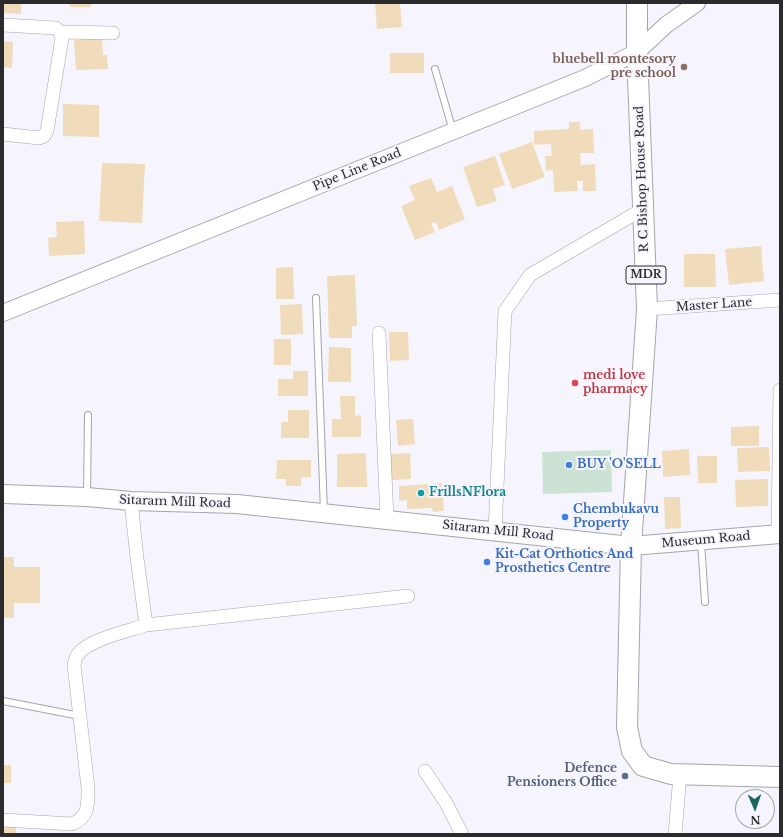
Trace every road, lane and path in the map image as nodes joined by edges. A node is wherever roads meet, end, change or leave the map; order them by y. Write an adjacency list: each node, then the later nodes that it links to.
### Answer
1 (637, 3): 6 (main road, R C Bishop House Road / MDR)
2 (697, 3): 6 (street, Pipe Line Road)
3 (3, 26): 4 (street)
4 (60, 32): 5 (street); 9 (street)
5 (113, 33)
6 (637, 52): 8 (street, Pipe Line Road); 10 (main road, R C Bishop House Road / MDR)
7 (435, 69): 8 (lane)
8 (453, 131): 14 (street, Pipe Line Road)
9 (3, 134)
10 (643, 209): 13 (main road, R C Bishop House Road / MDR); 23 (street)
11 (316, 298): 21 (lane)
12 (780, 300): 13 (street, Master Lane)
13 (647, 309): 26 (main road, R C Bishop House Road / MDR)
14 (3, 313)
15 (379, 333): 22 (street)
16 (780, 390): 24 (street)
17 (88, 415): 19 (lane)
18 (3, 494): 19 (main road, Sitaram Mill Road)
19 (87, 497): 20 (main road, Sitaram Mill Road)
20 (131, 501): 21 (main road, Sitaram Mill Road); 29 (street)
21 (324, 513): 22 (main road, Sitaram Mill Road)
22 (387, 520): 23 (main road, Sitaram Mill Road)
23 (495, 531): 26 (main road, Sitaram Mill Road)
24 (779, 534): 25 (main road, Museum Road)
25 (701, 540): 26 (main road, Museum Road); 28 (lane)
26 (631, 546): 33 (main road)
27 (408, 596): 29 (street)
28 (705, 602)
29 (146, 625): 31 (street)
30 (3, 701): 31 (lane)
31 (80, 716): 36 (street)
32 (425, 770): 37 (street)
33 (680, 775): 34 (main road); 38 (street)
34 (780, 776)
35 (3, 820): 36 (street)
36 (72, 829)
37 (462, 834)
38 (674, 834)

